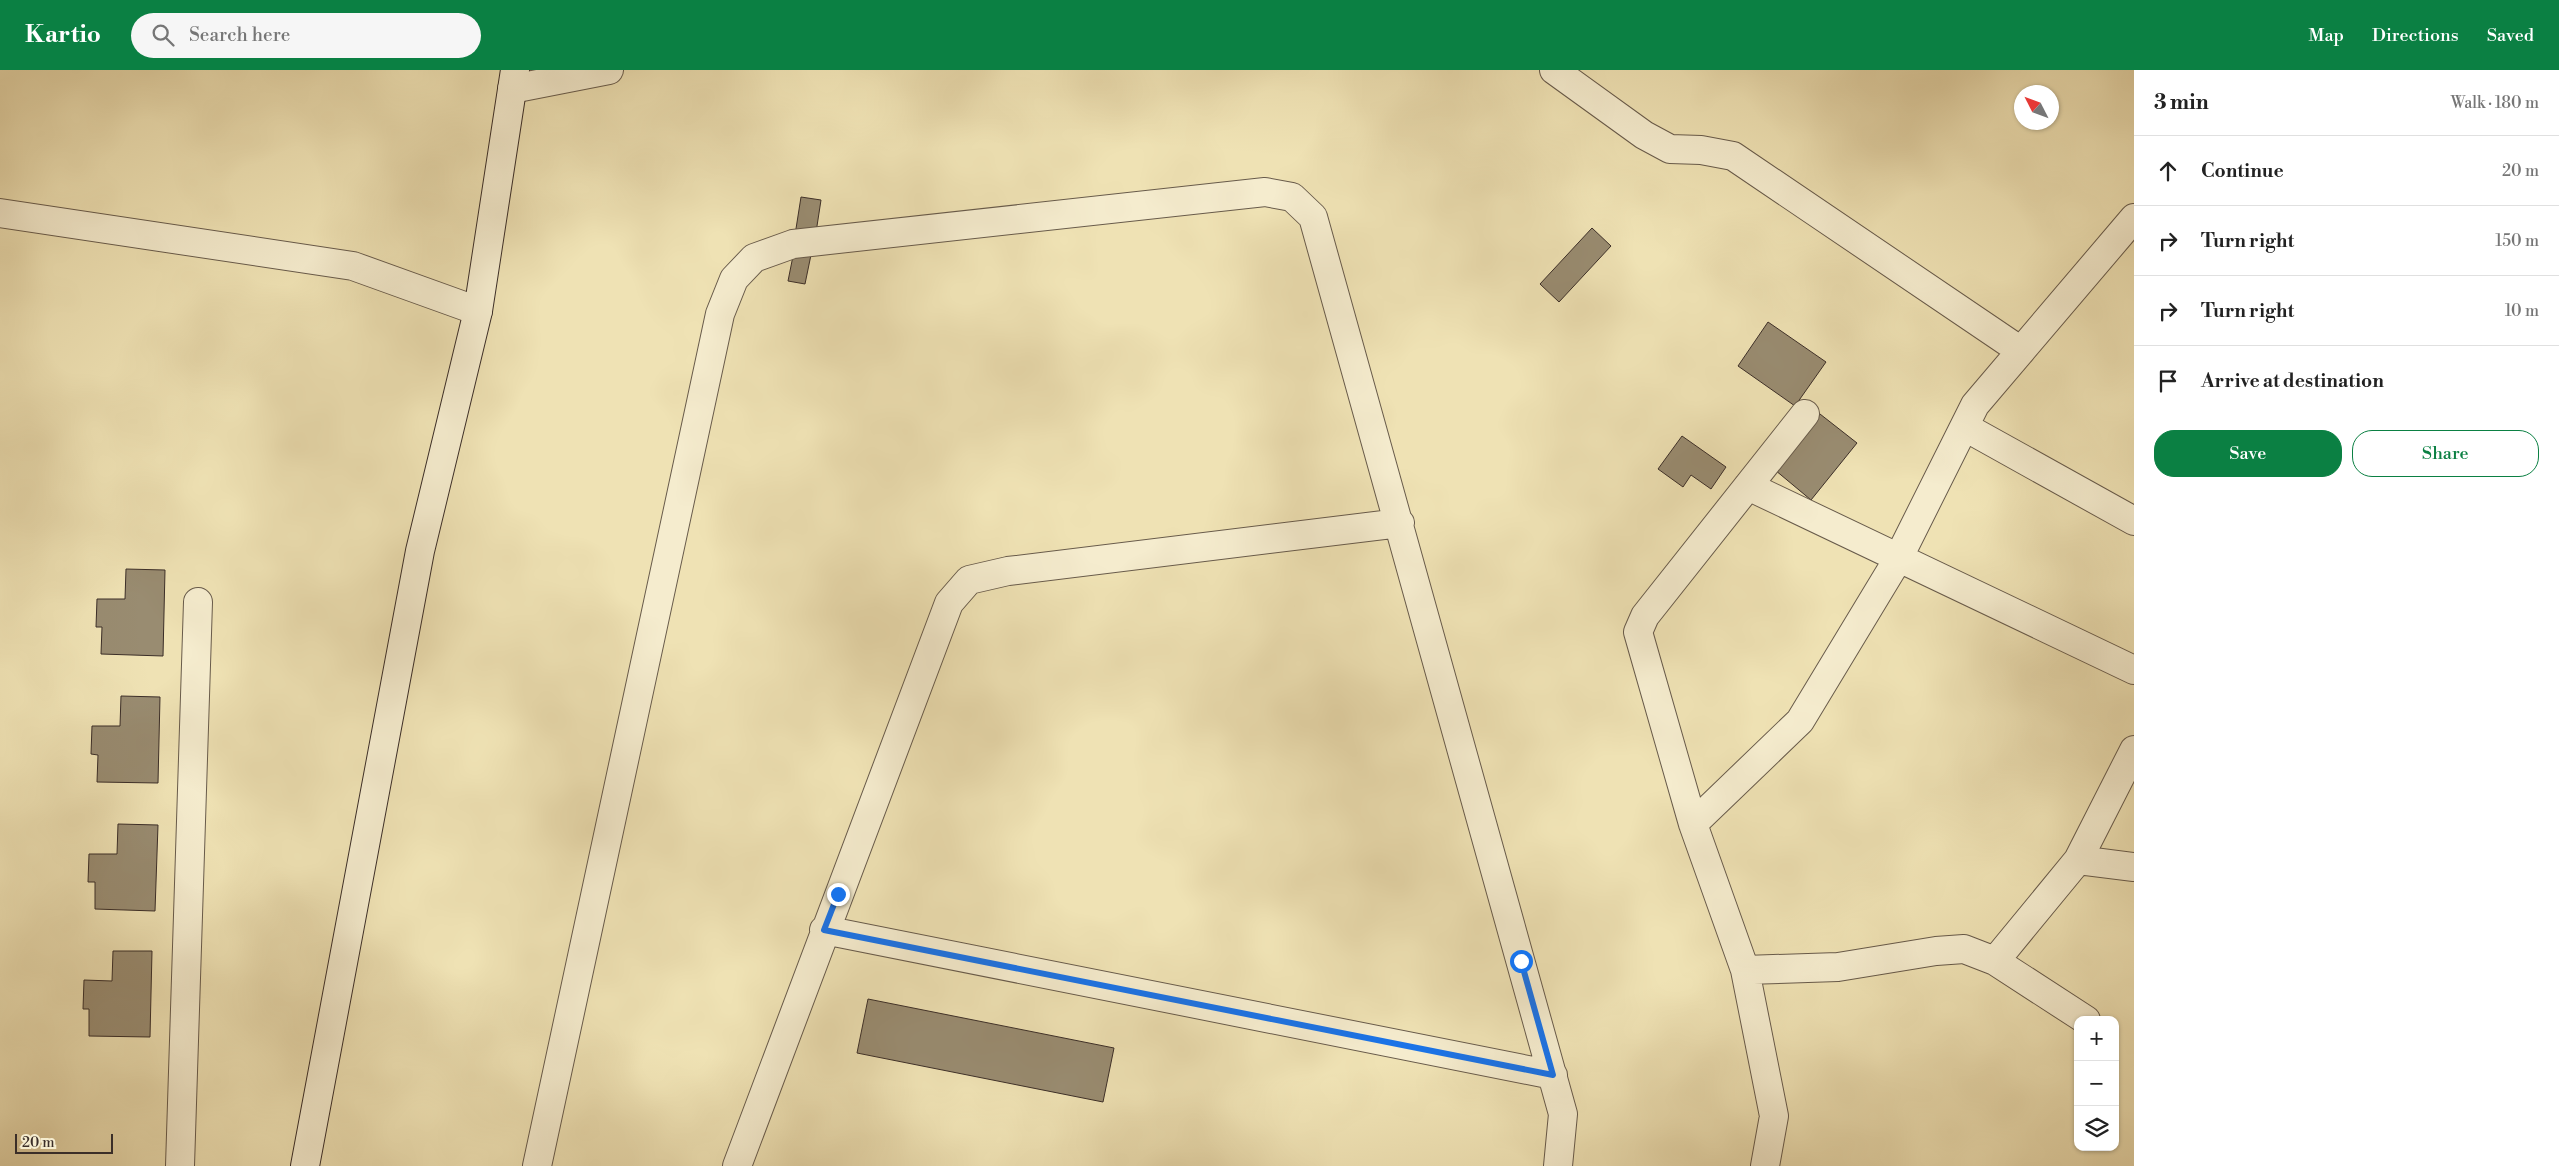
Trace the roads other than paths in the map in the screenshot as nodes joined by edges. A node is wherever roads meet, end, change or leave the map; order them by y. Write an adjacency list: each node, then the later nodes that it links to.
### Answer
1 (609, 70): 3 (street)
2 (1554, 70): 7 (street)
3 (513, 80): 6 (street)
4 (0, 213): 6 (street)
5 (2134, 218): 7 (street)
6 (478, 311): 26 (street)
7 (2021, 351): 9 (street)
8 (1805, 414): 10 (street)
9 (1965, 427): 11 (street); 13 (street)
10 (1748, 486): 13 (street); 17 (street)
11 (2134, 521)
12 (1400, 523): 20 (street); 24 (street); 27 (street)
13 (1898, 559): 15 (street); 17 (street)
14 (198, 602): 25 (street)
15 (2134, 670)
16 (2134, 750): 18 (street)
17 (1693, 824): 22 (street)
18 (2078, 860): 19 (street); 21 (street)
19 (2134, 867)
20 (824, 930): 24 (street); 28 (street)
21 (1995, 961): 22 (street); 23 (street)
22 (1745, 970): 30 (street)
23 (2080, 1016)
24 (1553, 1075): 29 (street)
25 (180, 1166)
26 (304, 1166)
27 (537, 1166)
28 (737, 1166)
29 (1558, 1166)
30 (1764, 1166)

